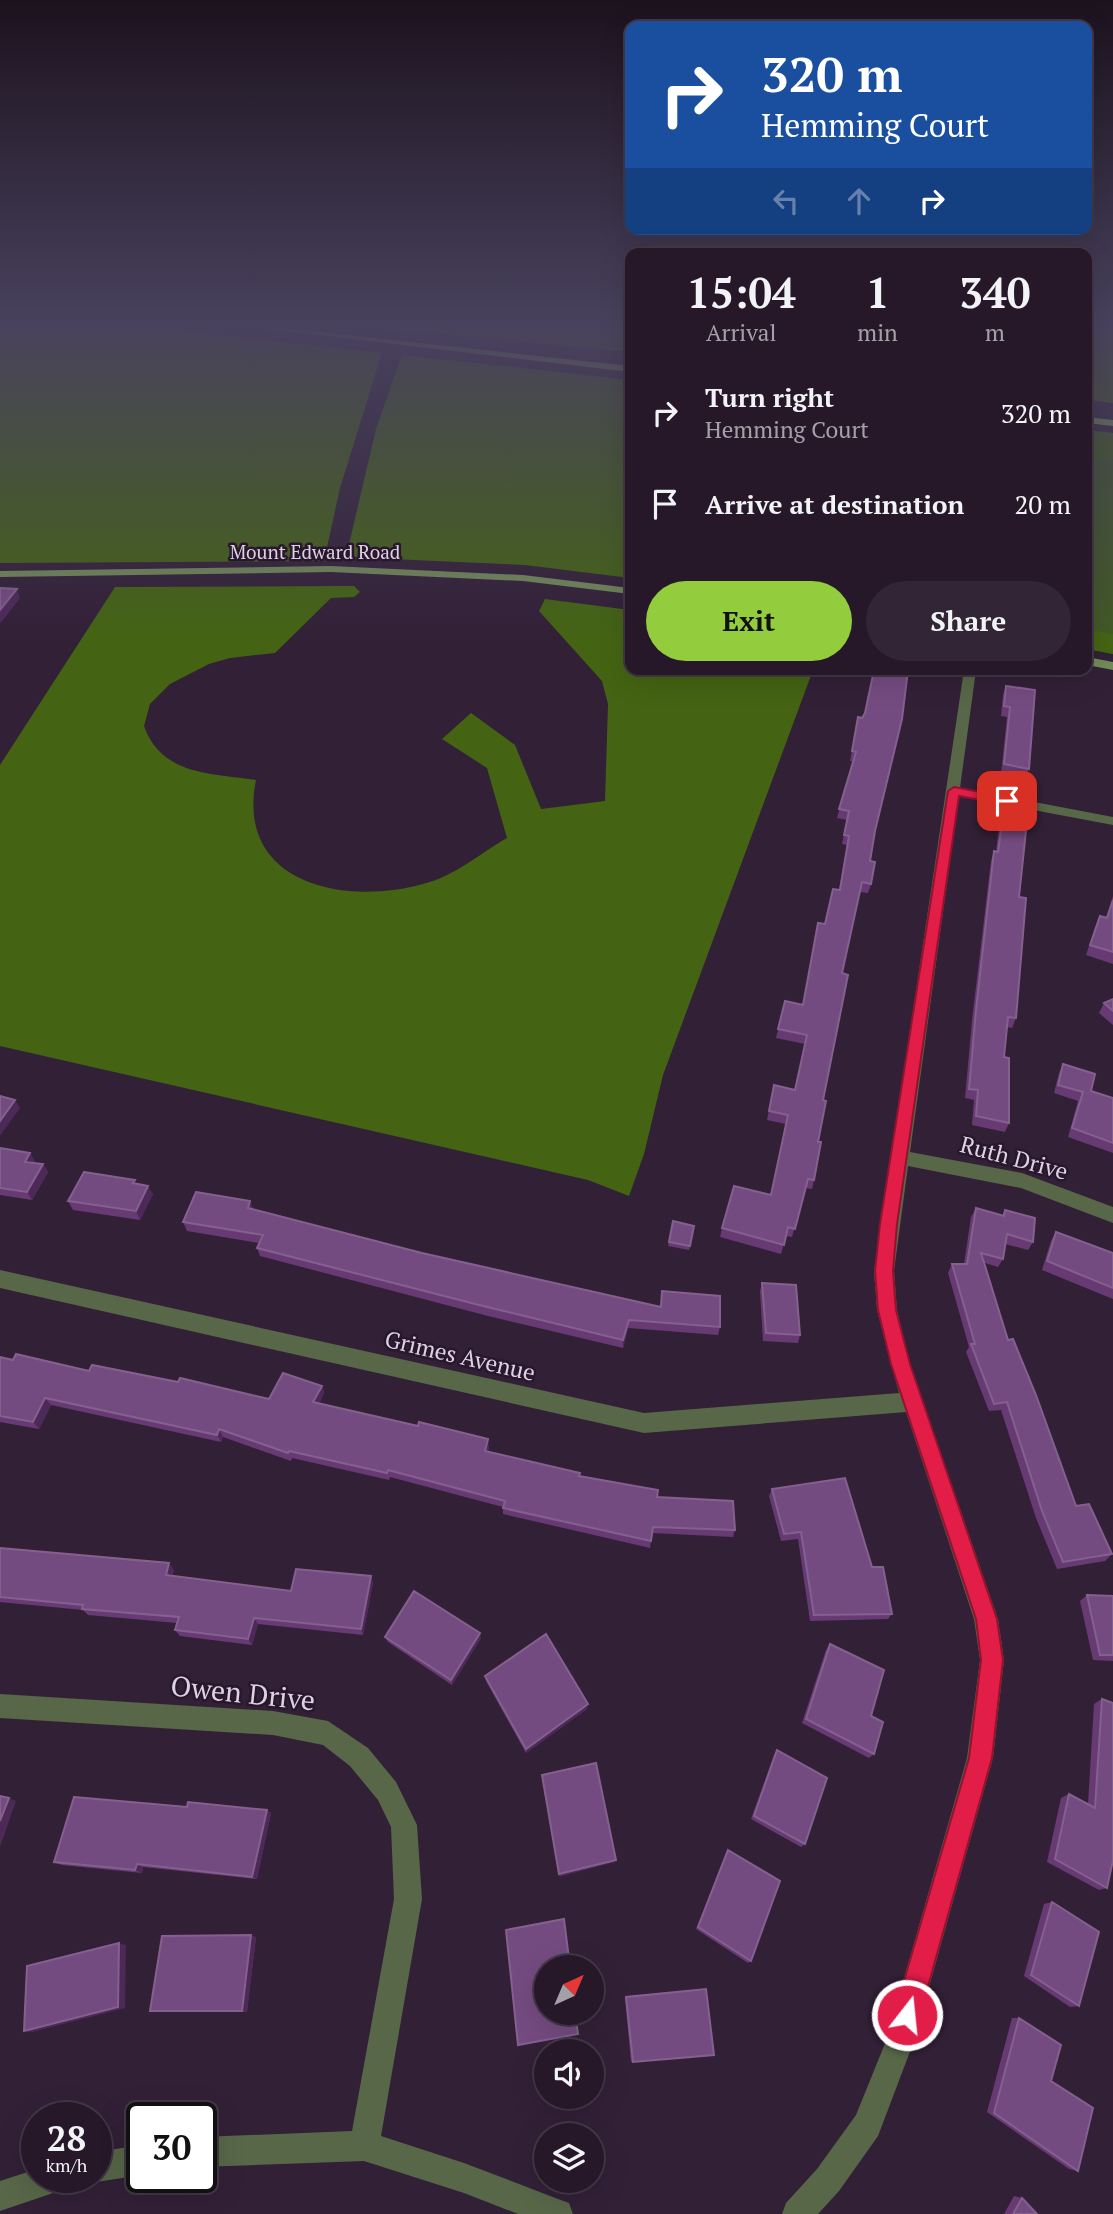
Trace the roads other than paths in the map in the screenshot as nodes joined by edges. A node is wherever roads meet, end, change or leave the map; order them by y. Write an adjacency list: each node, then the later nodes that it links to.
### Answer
1 (0, 574): 2 (street, Mount Edward Road)
2 (625, 590)
3 (1092, 662): 4 (street)
4 (1113, 666)
5 (969, 675): 6 (street)
6 (954, 791): 7 (street); 8 (street)
7 (1113, 821)
8 (900, 1157): 9 (street, Ruth Drive); 11 (street)
9 (1113, 1215)
10 (0, 1279): 11 (street, Grimes Avenue)
11 (914, 1402): 18 (street)
12 (0, 1706): 13 (street, Owen Drive)
13 (364, 2146): 14 (street); 17 (street)
14 (217, 2151)
15 (21, 2189): 16 (street)
16 (0, 2196)
17 (558, 2214)
18 (797, 2214)

